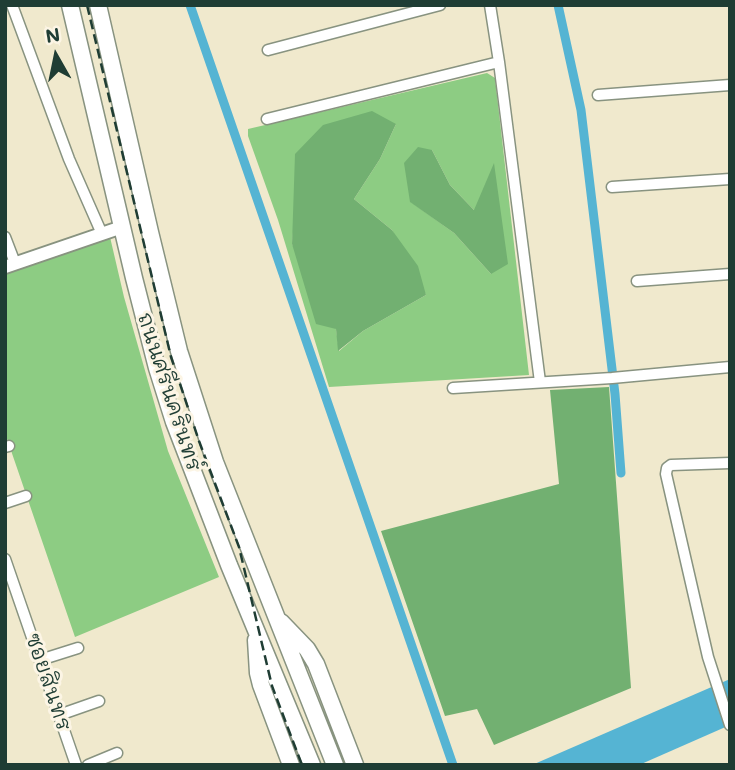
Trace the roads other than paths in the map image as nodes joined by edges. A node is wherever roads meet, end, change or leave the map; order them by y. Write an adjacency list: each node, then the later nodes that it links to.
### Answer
1 (12, 5): 14 (street)
2 (70, 5): 13 (main road, ถนนศรีนครินทร์)
3 (98, 5): 26 (main road, ถนนศรีนครินทร์)
4 (440, 5): 6 (street)
5 (490, 5): 7 (street)
6 (268, 50)
7 (499, 62): 10 (street); 20 (street)
8 (730, 85): 9 (street)
9 (598, 95)
10 (267, 119)
11 (730, 180): 12 (street)
12 (612, 187)
13 (122, 227): 14 (street); 27 (main road, ถนนศรีนครินทร์)
14 (102, 234): 16 (street)
15 (5, 237): 16 (street)
16 (10, 265)
17 (730, 274): 18 (street)
18 (637, 281)
19 (730, 367): 20 (street)
20 (540, 382): 21 (street)
21 (453, 388)
22 (730, 463): 32 (street)
23 (26, 496): 24 (street)
24 (5, 503)
25 (5, 559): 29 (street, ซอยสินทร)
26 (277, 618): 38 (main road, ถนนศรีนครินทร์); 39 (main road)
27 (255, 628): 36 (main road); 37 (main road, ถนนศรีนครินทร์)
28 (78, 648): 29 (street)
29 (40, 660): 31 (street, ซอยสินทร)
30 (99, 701): 31 (street)
31 (59, 715): 34 (street, ซอยสินทร)
32 (730, 725)
33 (117, 753): 35 (street)
34 (76, 765)
35 (88, 765)
36 (291, 765)
37 (312, 765)
38 (335, 765)
39 (355, 765)

